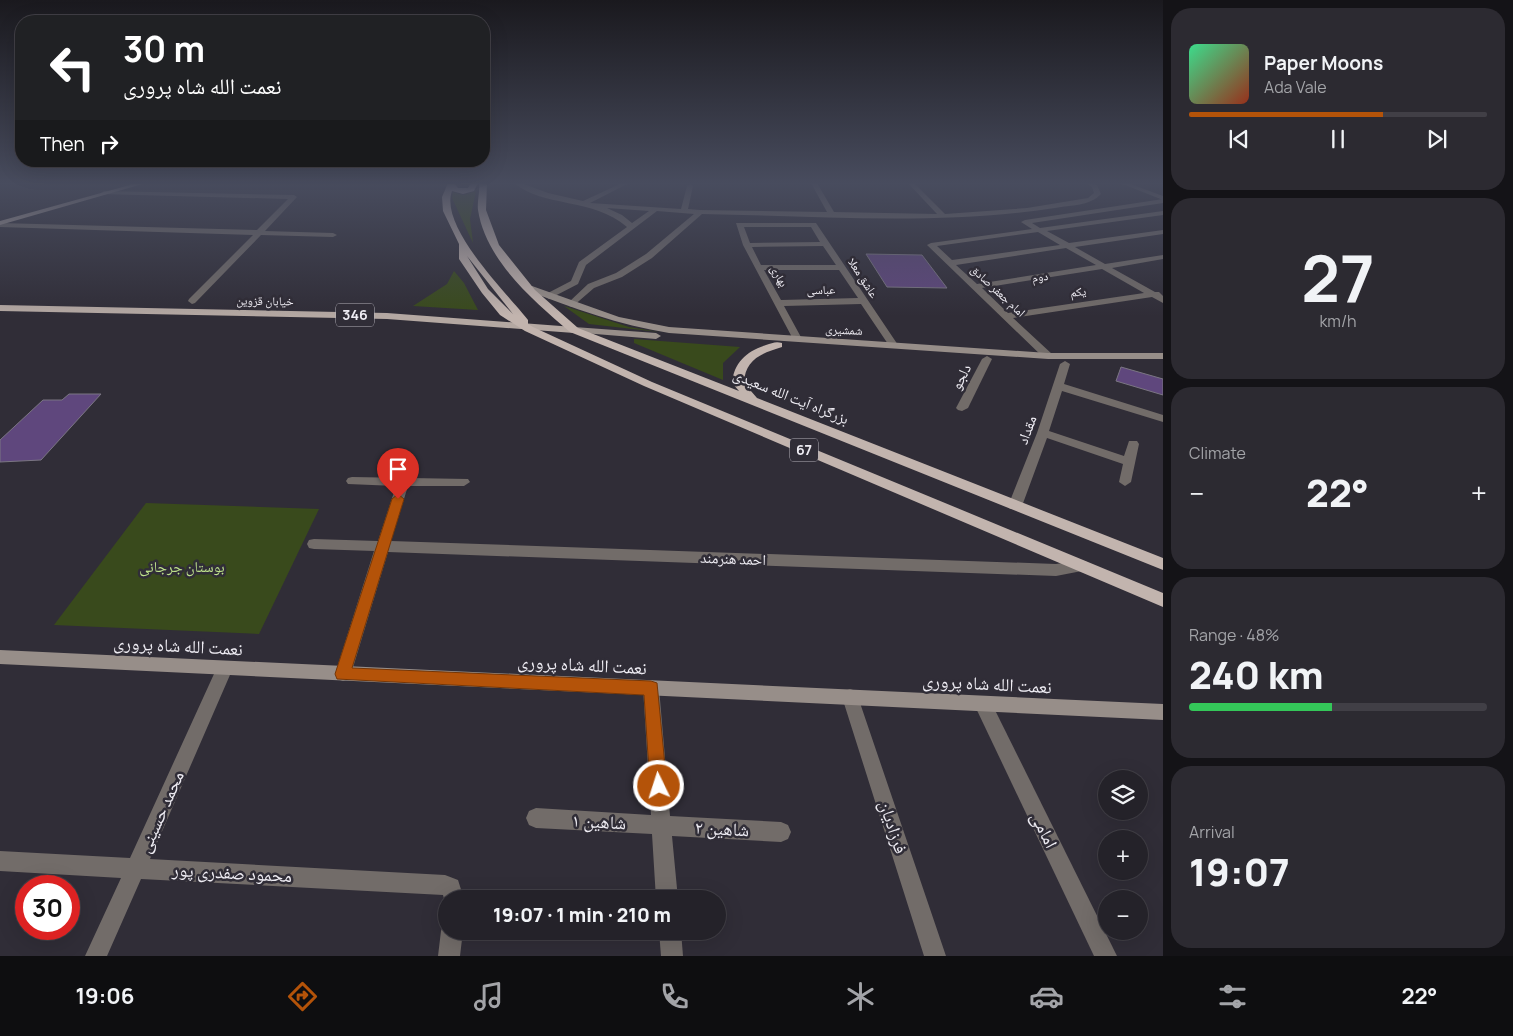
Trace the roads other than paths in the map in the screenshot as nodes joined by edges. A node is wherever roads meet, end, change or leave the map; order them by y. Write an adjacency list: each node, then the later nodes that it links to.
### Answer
1 (103, 228): 13 (street)
2 (263, 228): 13 (street)
3 (454, 228): 34 (highway)
4 (489, 228): 24 (highway, بزرگراه آیت الله سعیدی / 67)
5 (631, 228): 26 (street)
6 (682, 228): 31 (street)
7 (739, 228): 16 (street, بهاری)
8 (815, 228): 15 (street, عاشق معلا)
9 (1037, 228): 11 (street)
10 (1058, 228): 11 (street)
11 (1041, 230): 17 (street); 19 (street, امام جعفر صادق)
12 (1163, 232): 17 (street)
13 (257, 233): 14 (street); 28 (street)
14 (333, 235)
15 (826, 244): 16 (street); 22 (street, عاشق معلا)
16 (747, 245): 21 (street, بهاری)
17 (1068, 246): 19 (street); 20 (street)
18 (1163, 257): 20 (street, دوم)
19 (950, 263): 23 (street, امام جعفر صادق)
20 (1105, 266): 23 (street, دوم); 25 (street)
21 (760, 268): 22 (street); 30 (street, بهاری)
22 (841, 268): 29 (street, عاشق معلا)
23 (975, 287): 33 (street, امام جعفر صادق)
24 (529, 288): 26 (main road, شمشیری); 35 (highway, بزرگراه آیت الله سعیدی / 67)
25 (1158, 294): 27 (street); 33 (street, یکم)
26 (549, 296): 31 (main road, شمشیری)
27 (1163, 300)
28 (192, 301)
29 (863, 301): 30 (street, عباسی); 38 (street, عاشق معلا)
30 (779, 303): 36 (street, بهاری)
31 (572, 304): 36 (main road, شمشیری)
32 (0, 308): 34 (main road, خیابان قزوین / 346)
33 (1007, 316): 41 (street, امام جعفر صادق)
34 (529, 328): 35 (main road, خیابان قزوین); 59 (highway, 67)
35 (574, 330): 37 (main road, شمشیری); 45 (highway, بزرگراه آیت الله سعیدی / 67)
36 (797, 339): 38 (main road, شمشیری)
37 (778, 345): 38 (main road, شمشیری); 45 (highway)
38 (896, 349): 39 (main road, شمشیری)
39 (986, 356): 41 (main road, شمشیری); 46 (street, دلجو)
40 (1163, 356): 42 (main road, شمشیری)
41 (1050, 360): 42 (main road, شمشیری)
42 (1064, 360): 43 (main road, شمشیری); 44 (street, مقداد)
43 (1163, 363)
44 (1058, 386): 47 (street); 48 (street, مقداد)
45 (753, 400): 55 (highway, بزرگراه آیت الله سعیدی / 67)
46 (962, 408)
47 (1163, 419)
48 (1043, 433): 50 (street); 55 (street, مقداد)
49 (1133, 444): 50 (street)
50 (1129, 462): 54 (street)
51 (352, 482): 52 (street)
52 (404, 482): 53 (street); 57 (street)
53 (464, 482)
54 (1125, 482)
55 (1015, 506): 58 (highway, بزرگراه آیت الله سعیدی / 67)
56 (314, 544): 57 (street, احمد هنرمند)
57 (383, 547): 59 (street, احمد هنرمند); 63 (street)
58 (1163, 564)
59 (1082, 566): 60 (highway, 67)
60 (1163, 600)
61 (0, 657): 62 (main road, نعمت الله شاه پروری)
62 (225, 668): 63 (main road, نعمت الله شاه پروری); 72 (street, محمد حسینی)
63 (343, 674): 64 (main road, نعمت الله شاه پروری)
64 (651, 688): 65 (main road, نعمت الله شاه پروری); 69 (street)
65 (850, 698): 66 (main road, نعمت الله شاه پروری); 80 (street, فرزادیان)
66 (983, 704): 67 (main road, نعمت الله شاه پروری); 81 (street, امامی)
67 (1163, 712)
68 (536, 818): 69 (street, شاهین ۱)
69 (662, 826): 70 (street, شاهین ۲); 74 (street)
70 (782, 832)
71 (0, 861): 72 (street, محمود صفدری پور)
72 (136, 868): 73 (street, محمود صفدری پور); 77 (street, محمد حسینی)
73 (452, 890)
74 (667, 890)
75 (451, 940): 78 (street)
76 (671, 940): 79 (street)
77 (96, 956)
78 (449, 956)
79 (672, 956)
80 (936, 956)
81 (1106, 956)

